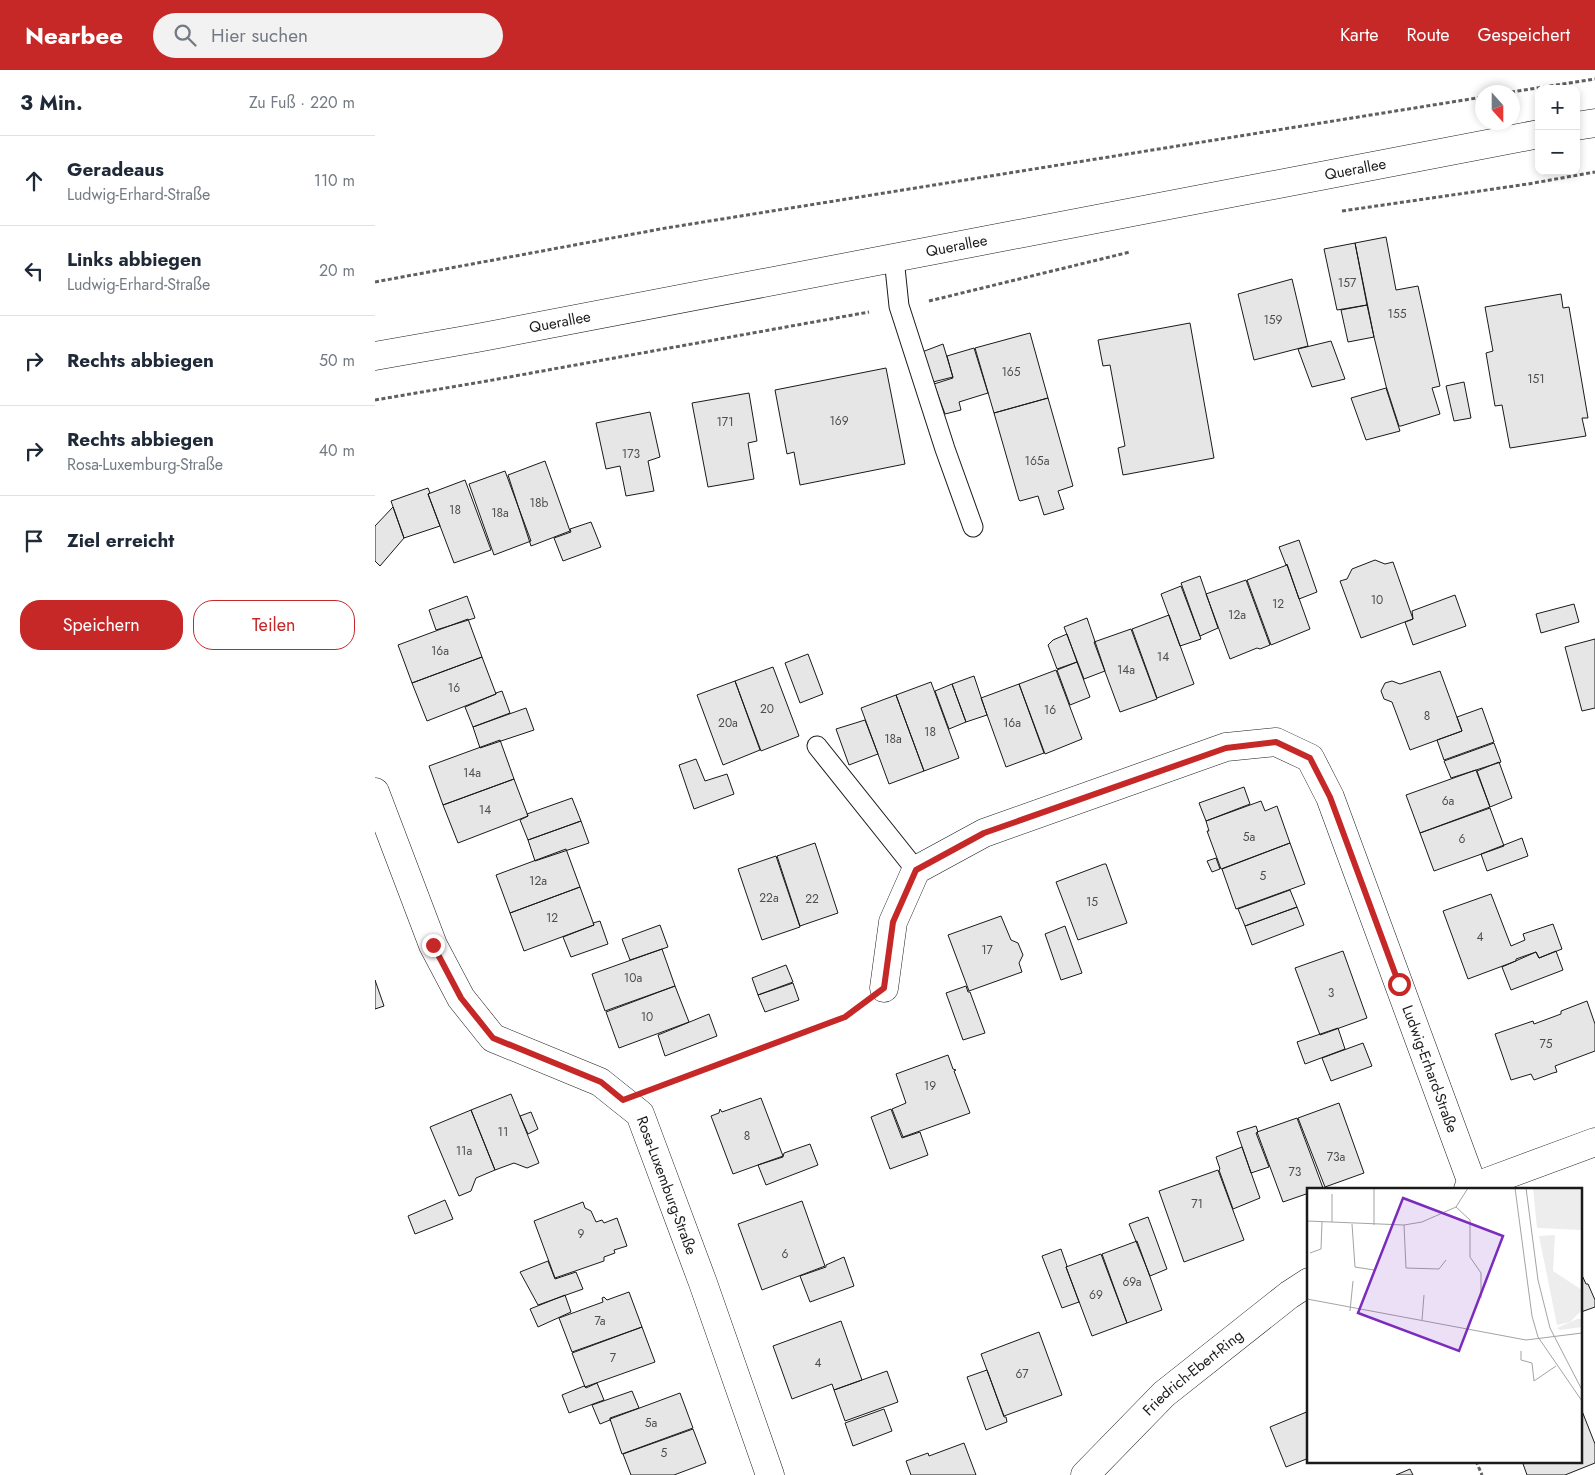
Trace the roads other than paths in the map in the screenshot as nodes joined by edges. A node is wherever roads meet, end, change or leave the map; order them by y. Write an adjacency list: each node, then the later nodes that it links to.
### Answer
1 (1595, 123): 2 (street)
2 (1580, 125)
3 (1535, 135): 4 (street, Querallee)
4 (894, 258): 5 (street, Querallee); 6 (lane)
5 (375, 356)
6 (973, 527)
7 (817, 746): 9 (lane)
8 (375, 792): 14 (street, Rosa-Luxemburg-Straße)
9 (916, 870): 10 (street); 12 (street, Ludwig-Erhard-Straße)
10 (884, 988)
11 (1595, 1142): 12 (street)
12 (1470, 1187)
13 (1307, 1283): 15 (street, Friedrich-Ebert-Ring)
14 (771, 1475)
15 (1085, 1475)

